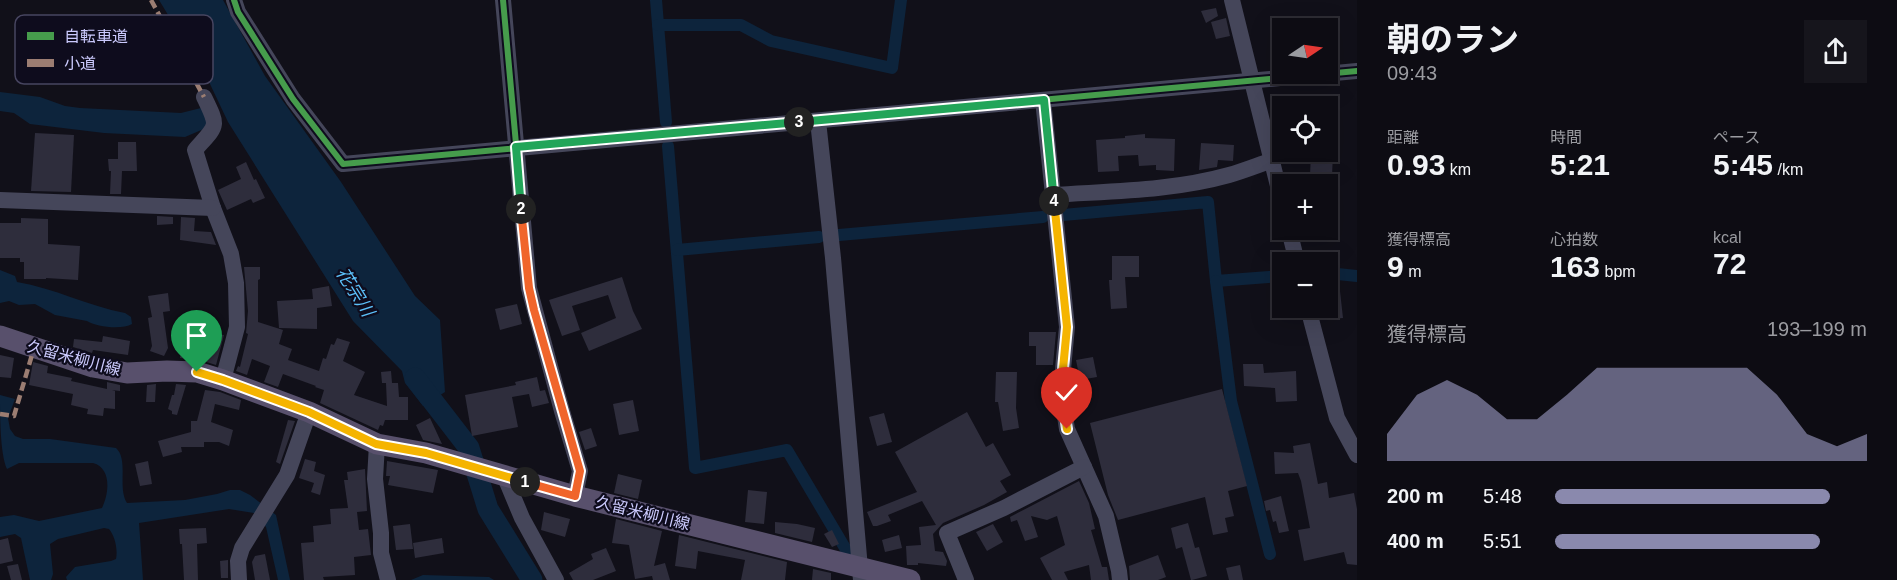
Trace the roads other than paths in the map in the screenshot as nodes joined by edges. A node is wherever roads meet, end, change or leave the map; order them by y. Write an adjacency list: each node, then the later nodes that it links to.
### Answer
1 (234, 0): 9 (street)
2 (503, 0): 9 (street)
3 (1232, 0): 5 (street)
4 (1357, 71): 5 (street)
5 (1252, 81): 7 (street); 10 (street)
6 (204, 96): 13 (street)
7 (1044, 100): 8 (street); 11 (street)
8 (818, 121): 9 (street); 23 (street)
9 (516, 147): 22 (street)
10 (1272, 160): 11 (street)
11 (1053, 195): 20 (street)
12 (0, 200): 13 (street)
13 (213, 208): 16 (street)
14 (1311, 318): 19 (street)
15 (0, 336): 16 (main road, 久留米柳川線)
16 (223, 380): 17 (main road, 久留米柳川線)
17 (309, 412): 18 (main road, 久留米柳川線); 24 (street)
18 (376, 444): 21 (main road, 久留米柳川線); 25 (street)
19 (1357, 455)
20 (1083, 467): 28 (street); 29 (street)
21 (496, 473): 22 (main road, 久留米柳川線); 26 (street)
22 (575, 496): 23 (main road, 久留米柳川線)
23 (860, 574): 27 (main road, 久留米柳川線)
24 (239, 580)
25 (388, 580)
26 (556, 580)
27 (910, 580)
28 (966, 580)
29 (1120, 580)

